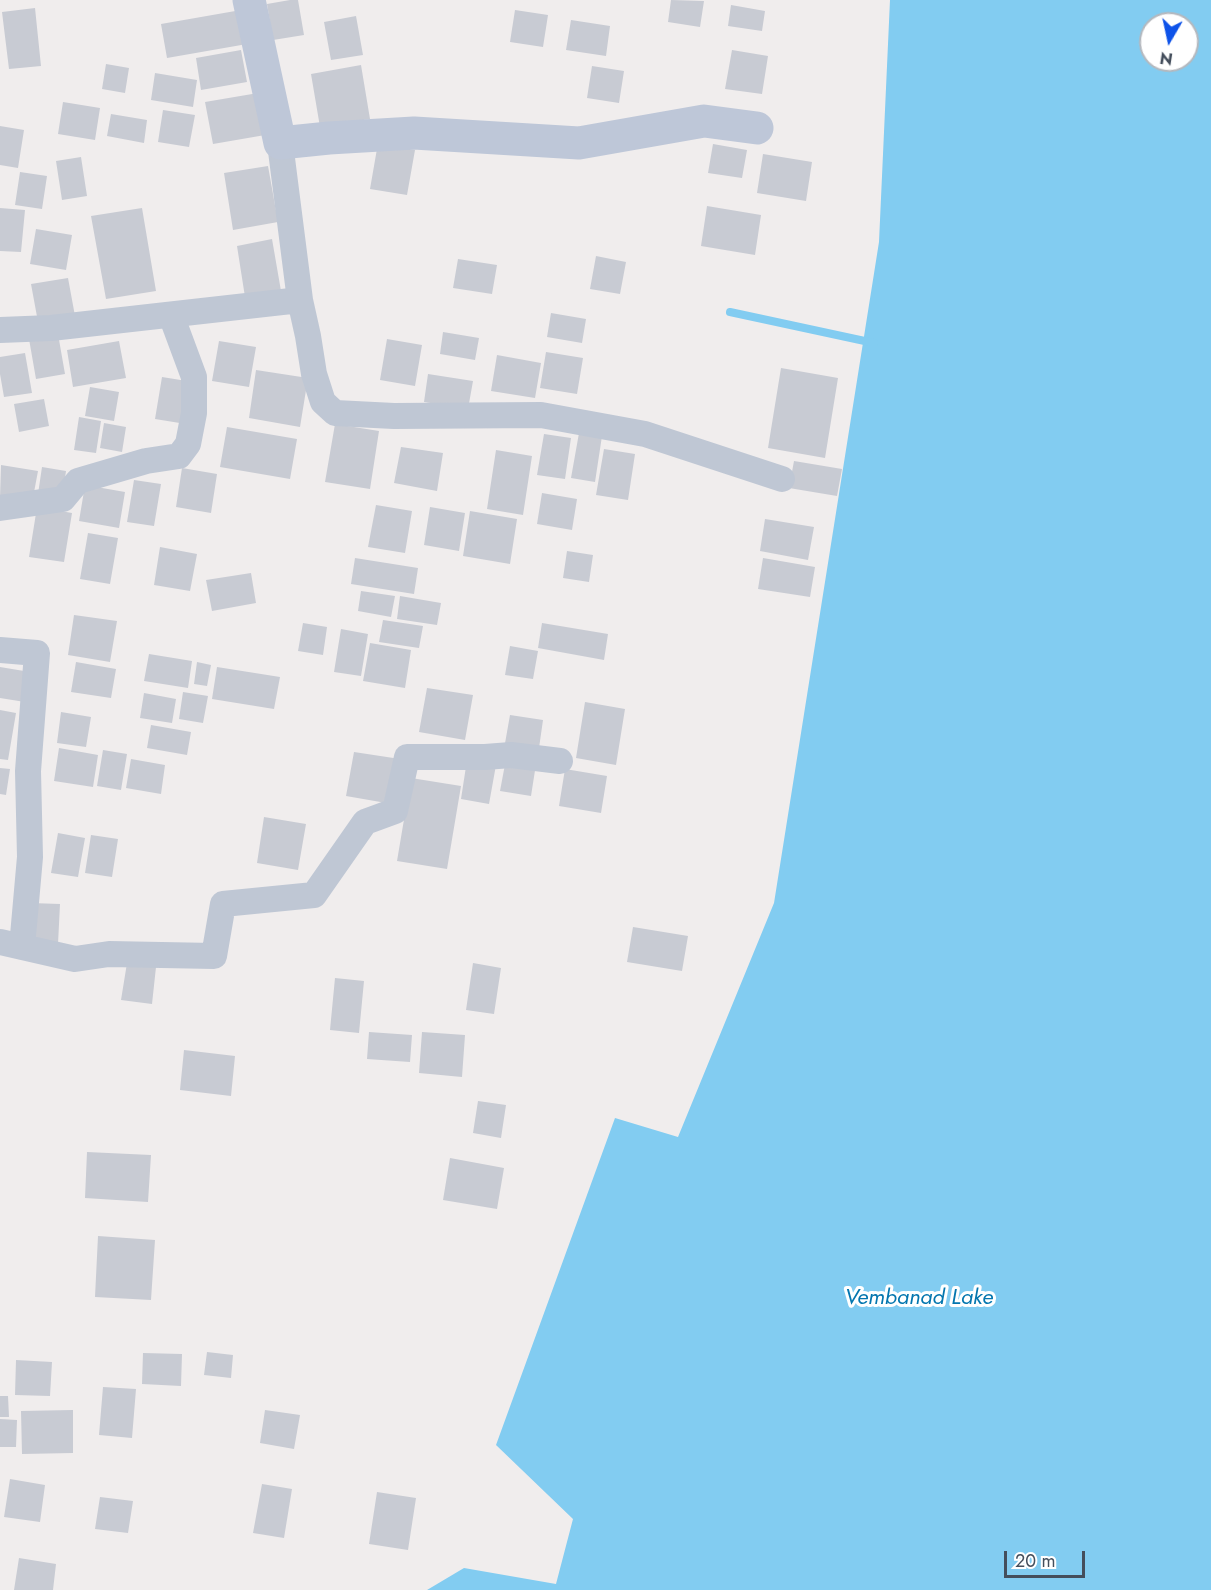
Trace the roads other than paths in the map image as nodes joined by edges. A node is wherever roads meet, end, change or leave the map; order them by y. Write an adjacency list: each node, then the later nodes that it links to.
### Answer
1 (249, 0): 3 (main road)
2 (757, 128): 3 (main road)
3 (280, 143): 4 (street)
4 (300, 300): 5 (street); 7 (street)
5 (171, 315): 6 (street); 8 (street)
6 (0, 330)
7 (782, 479)
8 (0, 508)
9 (0, 650): 11 (street)
10 (560, 761): 11 (street)
11 (11, 945)

